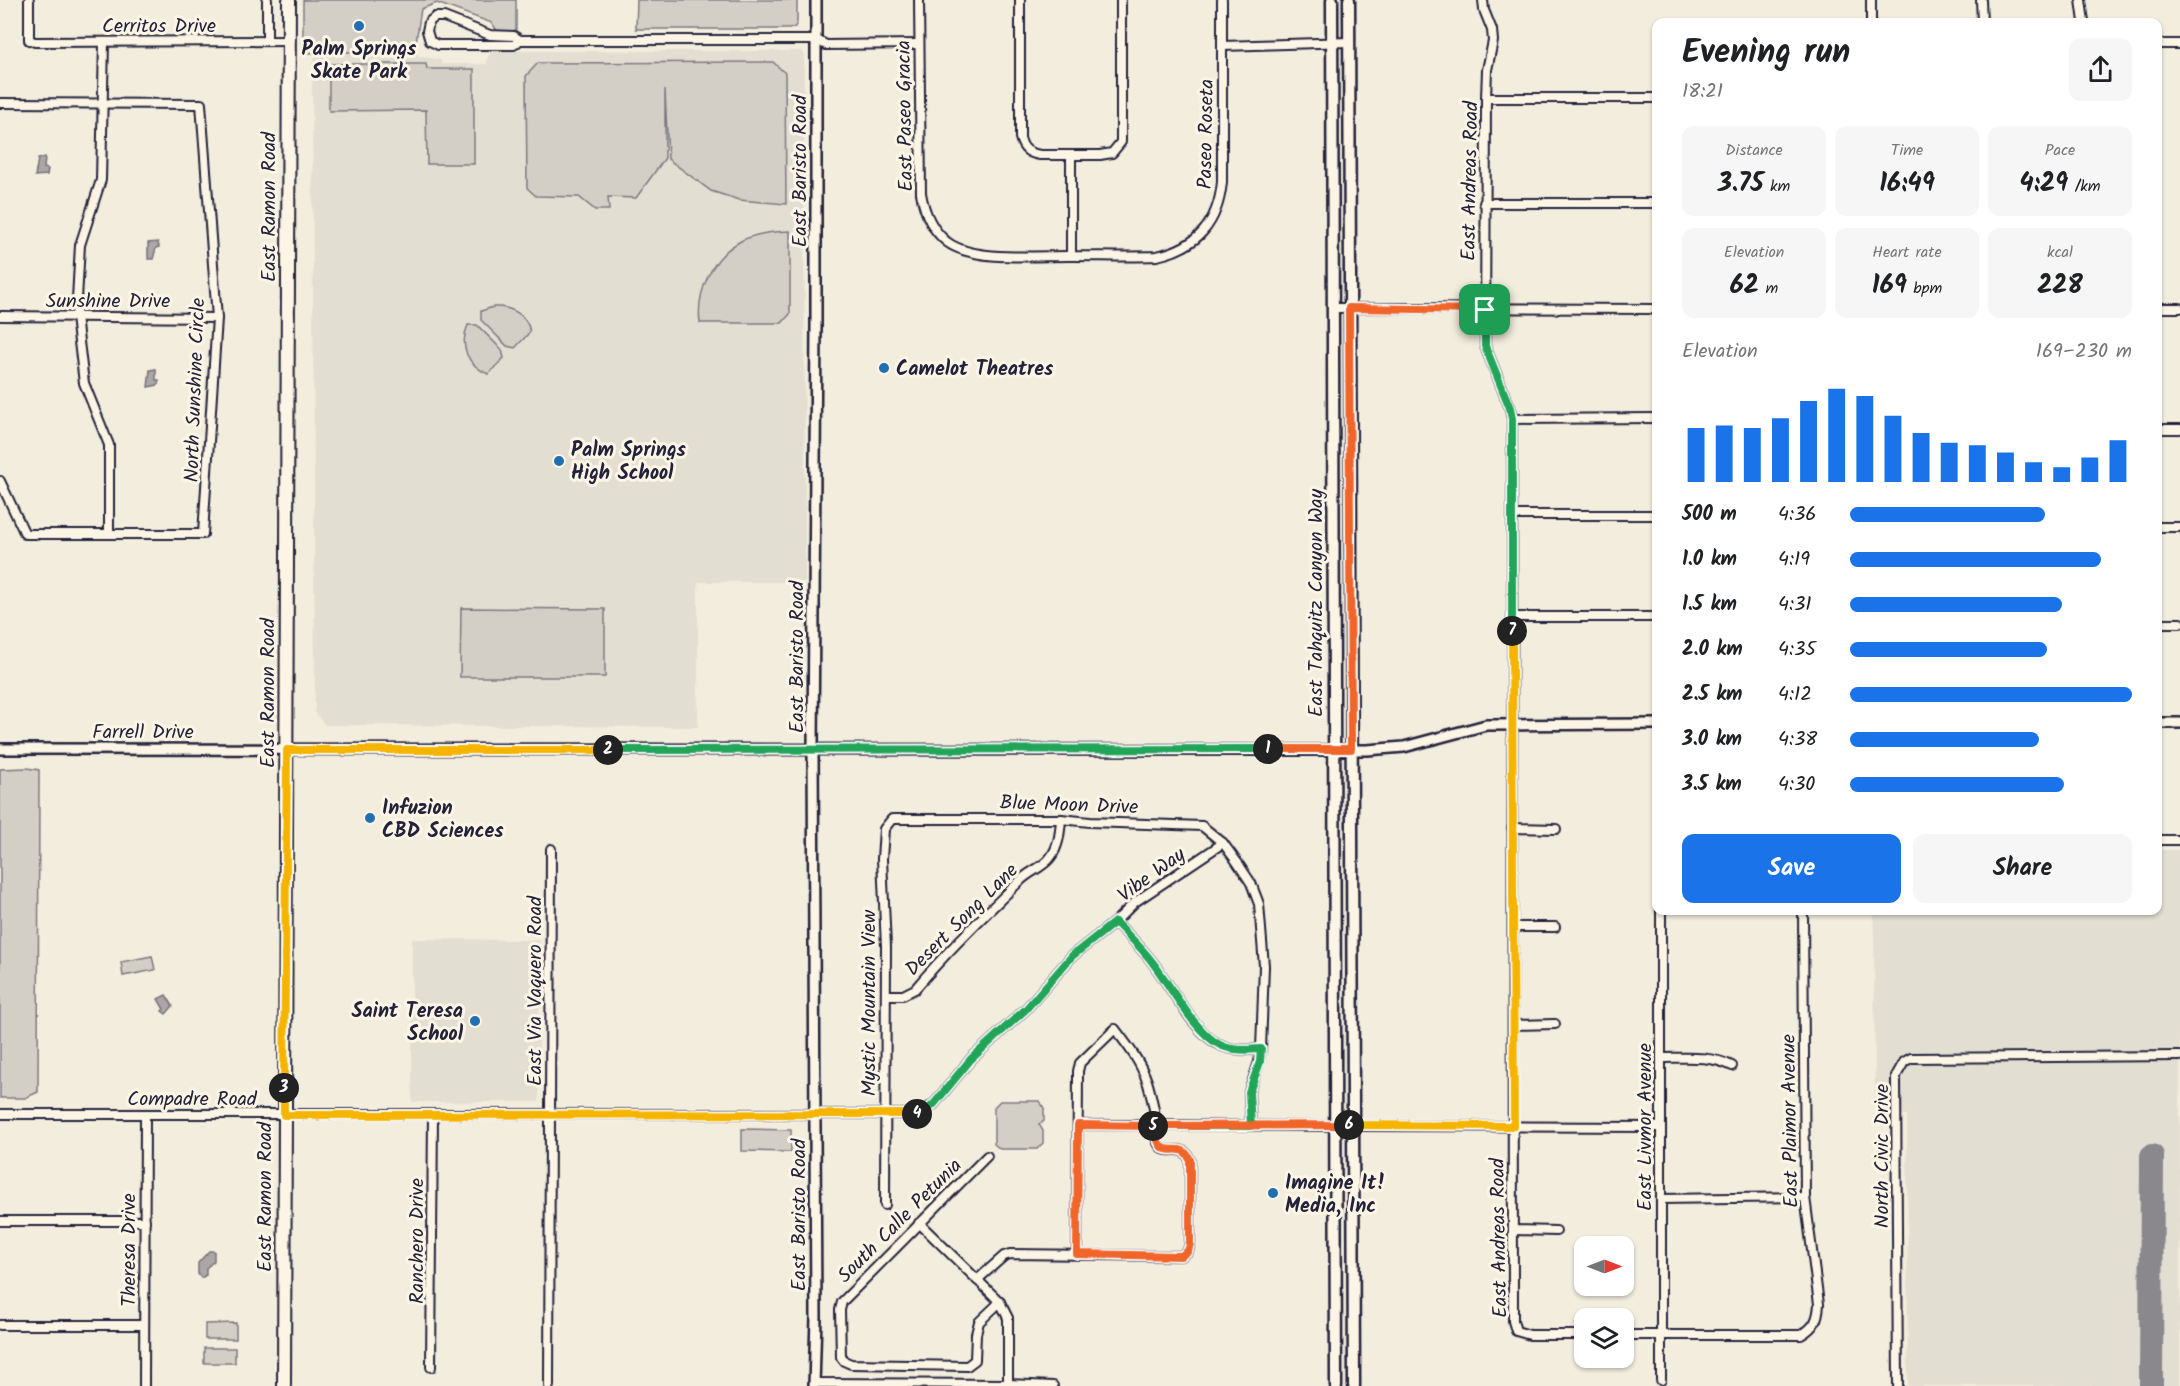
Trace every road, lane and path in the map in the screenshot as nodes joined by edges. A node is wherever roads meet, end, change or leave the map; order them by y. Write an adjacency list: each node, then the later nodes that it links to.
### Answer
1 (29, 0): 22 (street, Cerritos Drive)
2 (267, 0): 20 (street)
3 (289, 0): 21 (main road, East Ramon Road)
4 (816, 0): 19 (street, East Baristo Road)
5 (919, 0): 25 (street, East Paseo Gracia)
6 (1020, 0): 33 (street)
7 (1121, 0): 33 (street)
8 (1222, 0): 28 (street, Paseo Roseta)
9 (1332, 0): 23 (main road, East Tahquitz Canyon Way)
10 (1349, 0): 24 (main road, East Tahquitz Canyon Way)
11 (1483, 0): 29 (street, East Andreas Road)
12 (1871, 0): 15 (street)
13 (1981, 0): 16 (street)
14 (2081, 0): 17 (street)
15 (1871, 18)
16 (1982, 18)
17 (2083, 18)
18 (520, 40): 18 (street); 19 (street)
19 (817, 40): 25 (street); 68 (street, East Baristo Road)
20 (267, 41): 21 (street, Cerritos Drive); 22 (street, Cerritos Drive)
21 (289, 41): 67 (main road, East Ramon Road)
22 (104, 42): 32 (street)
23 (1332, 42): 24 (street); 28 (street); 37 (main road, East Tahquitz Canyon Way)
24 (1349, 42): 38 (main road, East Tahquitz Canyon Way)
25 (918, 44): 36 (street, East Paseo Gracia)
26 (2162, 44): 27 (street)
27 (2180, 44)
28 (1222, 46): 36 (street, Paseo Roseta)
29 (1486, 98): 30 (street); 34 (street, East Andreas Road)
30 (1652, 98)
31 (0, 103): 32 (street)
32 (103, 103): 44 (street); 45 (street, North Sunshine Circle)
33 (1071, 155): 36 (street)
34 (1484, 203): 35 (street); 42 (street, East Andreas Road)
35 (1652, 203)
36 (1071, 255)
37 (1332, 308): 38 (street); 65 (main road, East Tahquitz Canyon Way)
38 (1349, 308): 42 (street); 66 (main road, East Tahquitz Canyon Way)
39 (2162, 308): 40 (street)
40 (2180, 308)
41 (1652, 309): 42 (street)
42 (1485, 310): 47 (street, East Andreas Road)
43 (0, 316): 44 (street, Sunshine Drive)
44 (76, 316): 45 (street, Sunshine Drive); 55 (street)
45 (217, 318): 55 (street, North Sunshine Circle)
46 (1652, 418): 47 (street)
47 (1512, 419): 51 (street, East Andreas Road)
48 (2162, 429): 49 (street)
49 (2180, 429)
50 (0, 481): 55 (street)
51 (1513, 515): 52 (street); 56 (street, East Andreas Road)
52 (1652, 515)
53 (2162, 527): 54 (street)
54 (2180, 527)
55 (109, 534)
56 (1512, 617): 57 (street); 62 (street, East Andreas Road)
57 (1652, 617)
58 (2162, 623): 59 (street)
59 (2180, 623)
60 (2162, 723): 61 (street)
61 (2180, 723)
62 (1512, 724): 63 (street, Farrell Drive); 66 (street, Farrell Drive); 71 (street, East Andreas Road)
63 (1652, 724)
64 (0, 749): 67 (street, Farrell Drive)
65 (1334, 749): 66 (street, Farrell Drive); 68 (street, Farrell Drive); 100 (main road, East Tahquitz Canyon Way)
66 (1351, 749): 97 (main road, East Tahquitz Canyon Way)
67 (287, 750): 68 (street, Farrell Drive); 94 (main road, East Ramon Road)
68 (813, 750): 92 (street, East Baristo Road)
69 (908, 819): 70 (street, Blue Moon Drive); 82 (street, Mystic Mountain View)
70 (1061, 819): 75 (street, Blue Moon Drive); 82 (street, Desert Song Lane)
71 (1512, 828): 72 (street); 80 (street, East Andreas Road)
72 (1556, 829)
73 (2162, 840): 74 (street)
74 (2180, 840)
75 (1223, 843): 79 (street, Vibe Way); 85 (street, Blue Moon Drive)
76 (551, 849): 95 (street, East Via Vaquero Road)
77 (1661, 915): 87 (street, East Livmor Avenue)
78 (1803, 915): 104 (street, East Plaimor Avenue)
79 (1115, 922): 85 (street); 93 (street, Vibe Way)
80 (1513, 927): 81 (street); 83 (street, East Andreas Road)
81 (1555, 927)
82 (886, 996): 93 (street, Mystic Mountain View)
83 (1513, 1024): 84 (street); 101 (street, East Andreas Road)
84 (1555, 1024)
85 (1261, 1049): 99 (street, Blue Moon Drive)
86 (2180, 1056): 130 (street, North Civic Drive)
87 (1661, 1058): 88 (street); 102 (street, East Livmor Avenue)
88 (1732, 1066)
89 (0, 1114): 90 (street, Compadre Road)
90 (145, 1114): 94 (street, Compadre Road); 108 (street, Theresa Drive)
91 (433, 1114): 94 (street, Compadre Road); 95 (street, Compadre Road); 120 (street, Ranchero Drive)
92 (816, 1114): 93 (street, Vibe Way); 95 (street, Compadre Road); 122 (street, East Baristo Road)
93 (885, 1114): 106 (street, Mystic Mountain View)
94 (284, 1115): 125 (main road, East Ramon Road)
95 (550, 1115): 126 (street, East Via Vaquero Road)
96 (1078, 1125): 98 (street); 98 (street); 112 (street)
97 (1354, 1125): 100 (street); 101 (street); 129 (main road, East Tahquitz Canyon Way)
98 (1155, 1126): 99 (street); 112 (street)
99 (1251, 1126): 100 (street)
100 (1334, 1126): 128 (main road, East Tahquitz Canyon Way)
101 (1514, 1126): 102 (street); 110 (street, East Andreas Road)
102 (1661, 1127): 105 (street, East Livmor Avenue)
103 (987, 1156): 109 (street, South Calle Petunia)
104 (1805, 1197): 105 (street); 119 (street, East Plaimor Avenue)
105 (1661, 1199): 119 (street, East Livmor Avenue)
106 (885, 1205)
107 (0, 1221): 108 (street)
108 (145, 1221): 116 (street, Theresa Drive)
109 (919, 1223): 113 (street); 114 (street, South Calle Petunia)
110 (1513, 1230): 111 (street); 117 (street, East Andreas Road)
111 (1556, 1230)
112 (1077, 1254): 113 (street)
113 (977, 1280): 114 (street)
114 (1000, 1302): 123 (street)
115 (0, 1325): 116 (street)
116 (144, 1325): 124 (street, Theresa Drive)
117 (1574, 1335)
118 (1634, 1335): 119 (street)
119 (1661, 1336): 121 (street, East Livmor Avenue)
120 (431, 1367)
121 (1661, 1380)
122 (814, 1384): 123 (street)
123 (1008, 1384): 127 (street)
124 (144, 1386)
125 (284, 1386)
126 (549, 1386)
127 (1053, 1386)
128 (1336, 1386)
129 (1354, 1386)
130 (1898, 1386)

